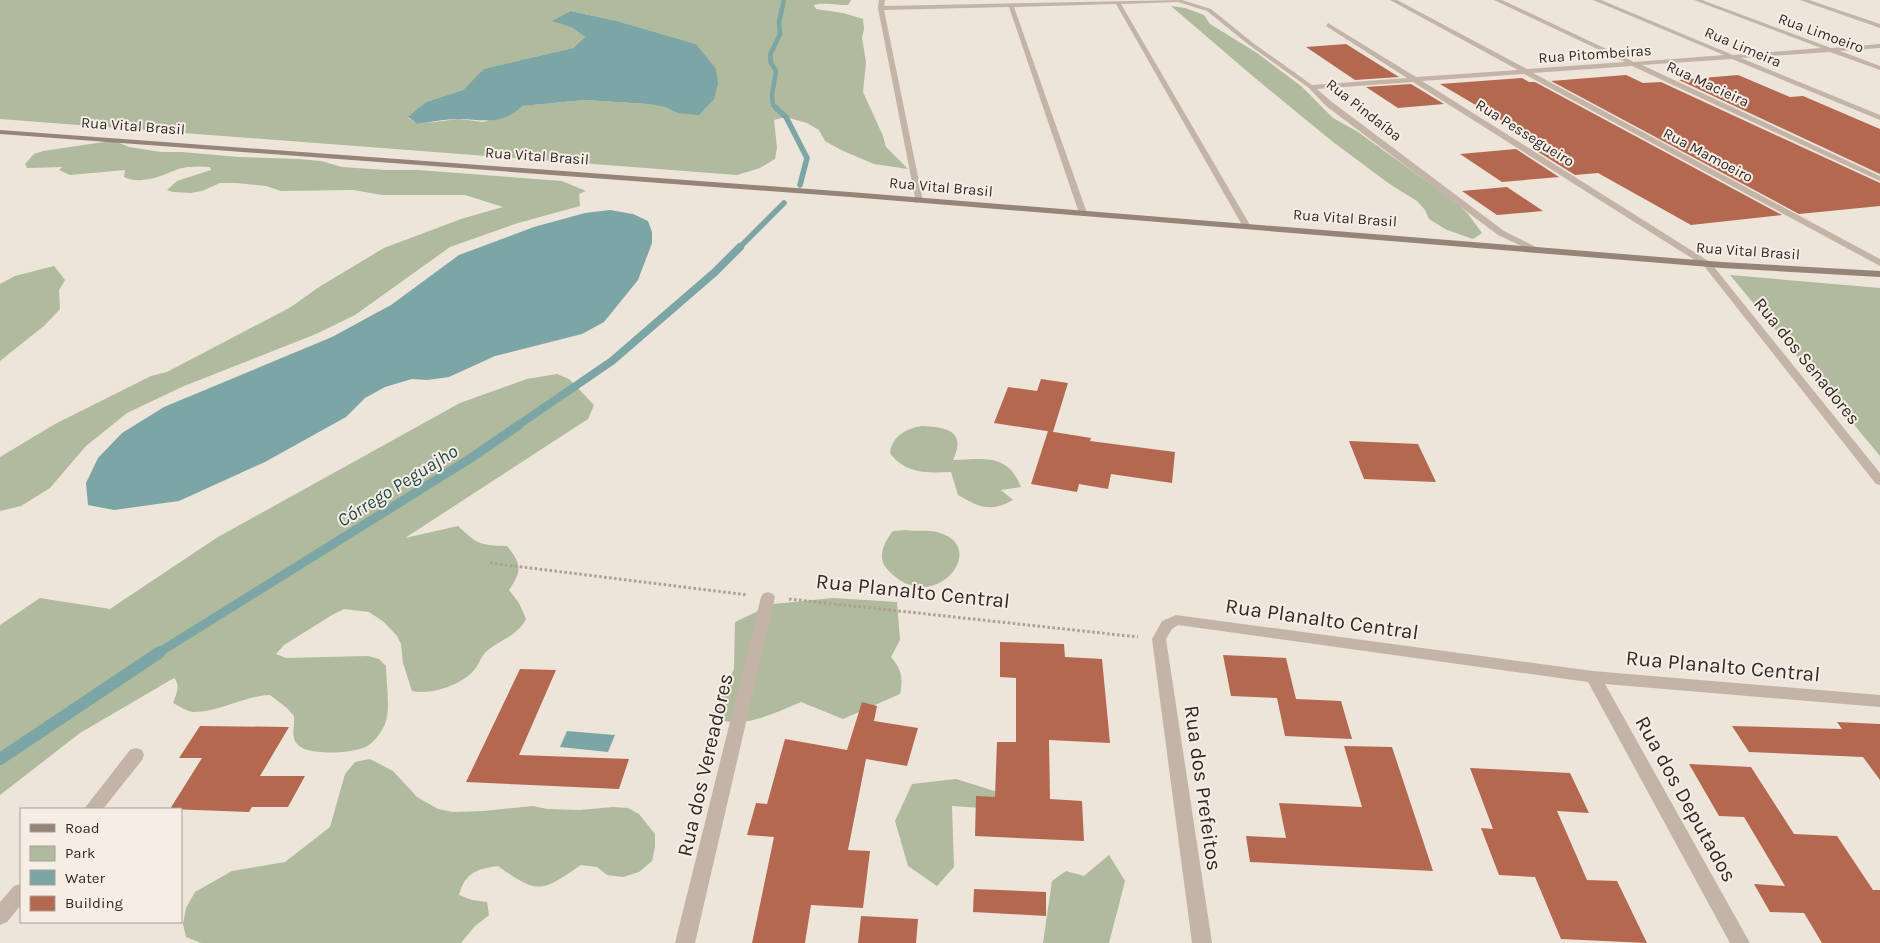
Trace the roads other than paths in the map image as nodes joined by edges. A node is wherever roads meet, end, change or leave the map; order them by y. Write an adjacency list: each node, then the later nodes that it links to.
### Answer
1 (1393, 0): 18 (street, Rua Mamoeiro)
2 (1497, 0): 15 (street, Rua Macieira)
3 (1596, 0): 14 (street, Rua Limeira)
4 (1697, 0): 13 (street, Rua Limoeiro)
5 (1803, 0): 11 (street)
6 (1118, 1): 7 (street, Rua Pindaíba); 9 (street, Rua Pindaíba); 27 (street)
7 (1176, 1): 20 (street, Rua Pindaíba)
8 (881, 4): 9 (street, Rua Pindaíba); 25 (street)
9 (1012, 5): 26 (street)
10 (1328, 25): 19 (street, Rua Pessegueiro)
11 (1880, 26)
12 (1880, 46): 13 (street, Rua Pitombeiras)
13 (1831, 50): 14 (street, Rua Pitombeiras); 17 (street, Rua Limoeiro)
14 (1735, 57): 15 (street, Rua Pitombeiras); 22 (street, Rua Limeira)
15 (1632, 64): 16 (street, Rua Pitombeiras); 24 (street, Rua Macieira)
16 (1575, 67): 18 (street, Rua Pitombeiras); 21 (street)
17 (1880, 68)
18 (1523, 71): 19 (street, Rua Pitombeiras); 21 (street, Rua Mamoeiro)
19 (1413, 79): 20 (street, Rua Pitombeiras); 30 (street, Rua Pessegueiro)
20 (1312, 87): 28 (street, Rua Pindaíba)
21 (1554, 88): 29 (street, Rua Mamoeiro)
22 (1880, 118)
23 (0, 132): 25 (main road, Rua Vital Brasil)
24 (1880, 179)
25 (919, 200): 26 (main road, Rua Vital Brasil)
26 (1083, 213): 27 (main road, Rua Vital Brasil)
27 (1246, 225): 28 (main road, Rua Vital Brasil)
28 (1533, 248): 30 (main road, Rua Vital Brasil)
29 (1880, 263)
30 (1707, 264): 31 (main road, Rua Vital Brasil); 32 (street, Rua dos Senadores)
31 (1880, 274)
32 (1880, 481)
33 (768, 597): 41 (street, Rua dos Vereadores)
34 (1159, 639): 35 (street, Rua Planalto Central); 42 (street, Rua dos Prefeitos)
35 (1593, 677): 36 (street, Rua Planalto Central); 43 (street, Rua dos Deputados)
36 (1880, 701)
37 (136, 755): 38 (street)
38 (94, 808)
39 (20, 893): 40 (street)
40 (0, 916)
41 (685, 943)
42 (1202, 943)
43 (1740, 943)

